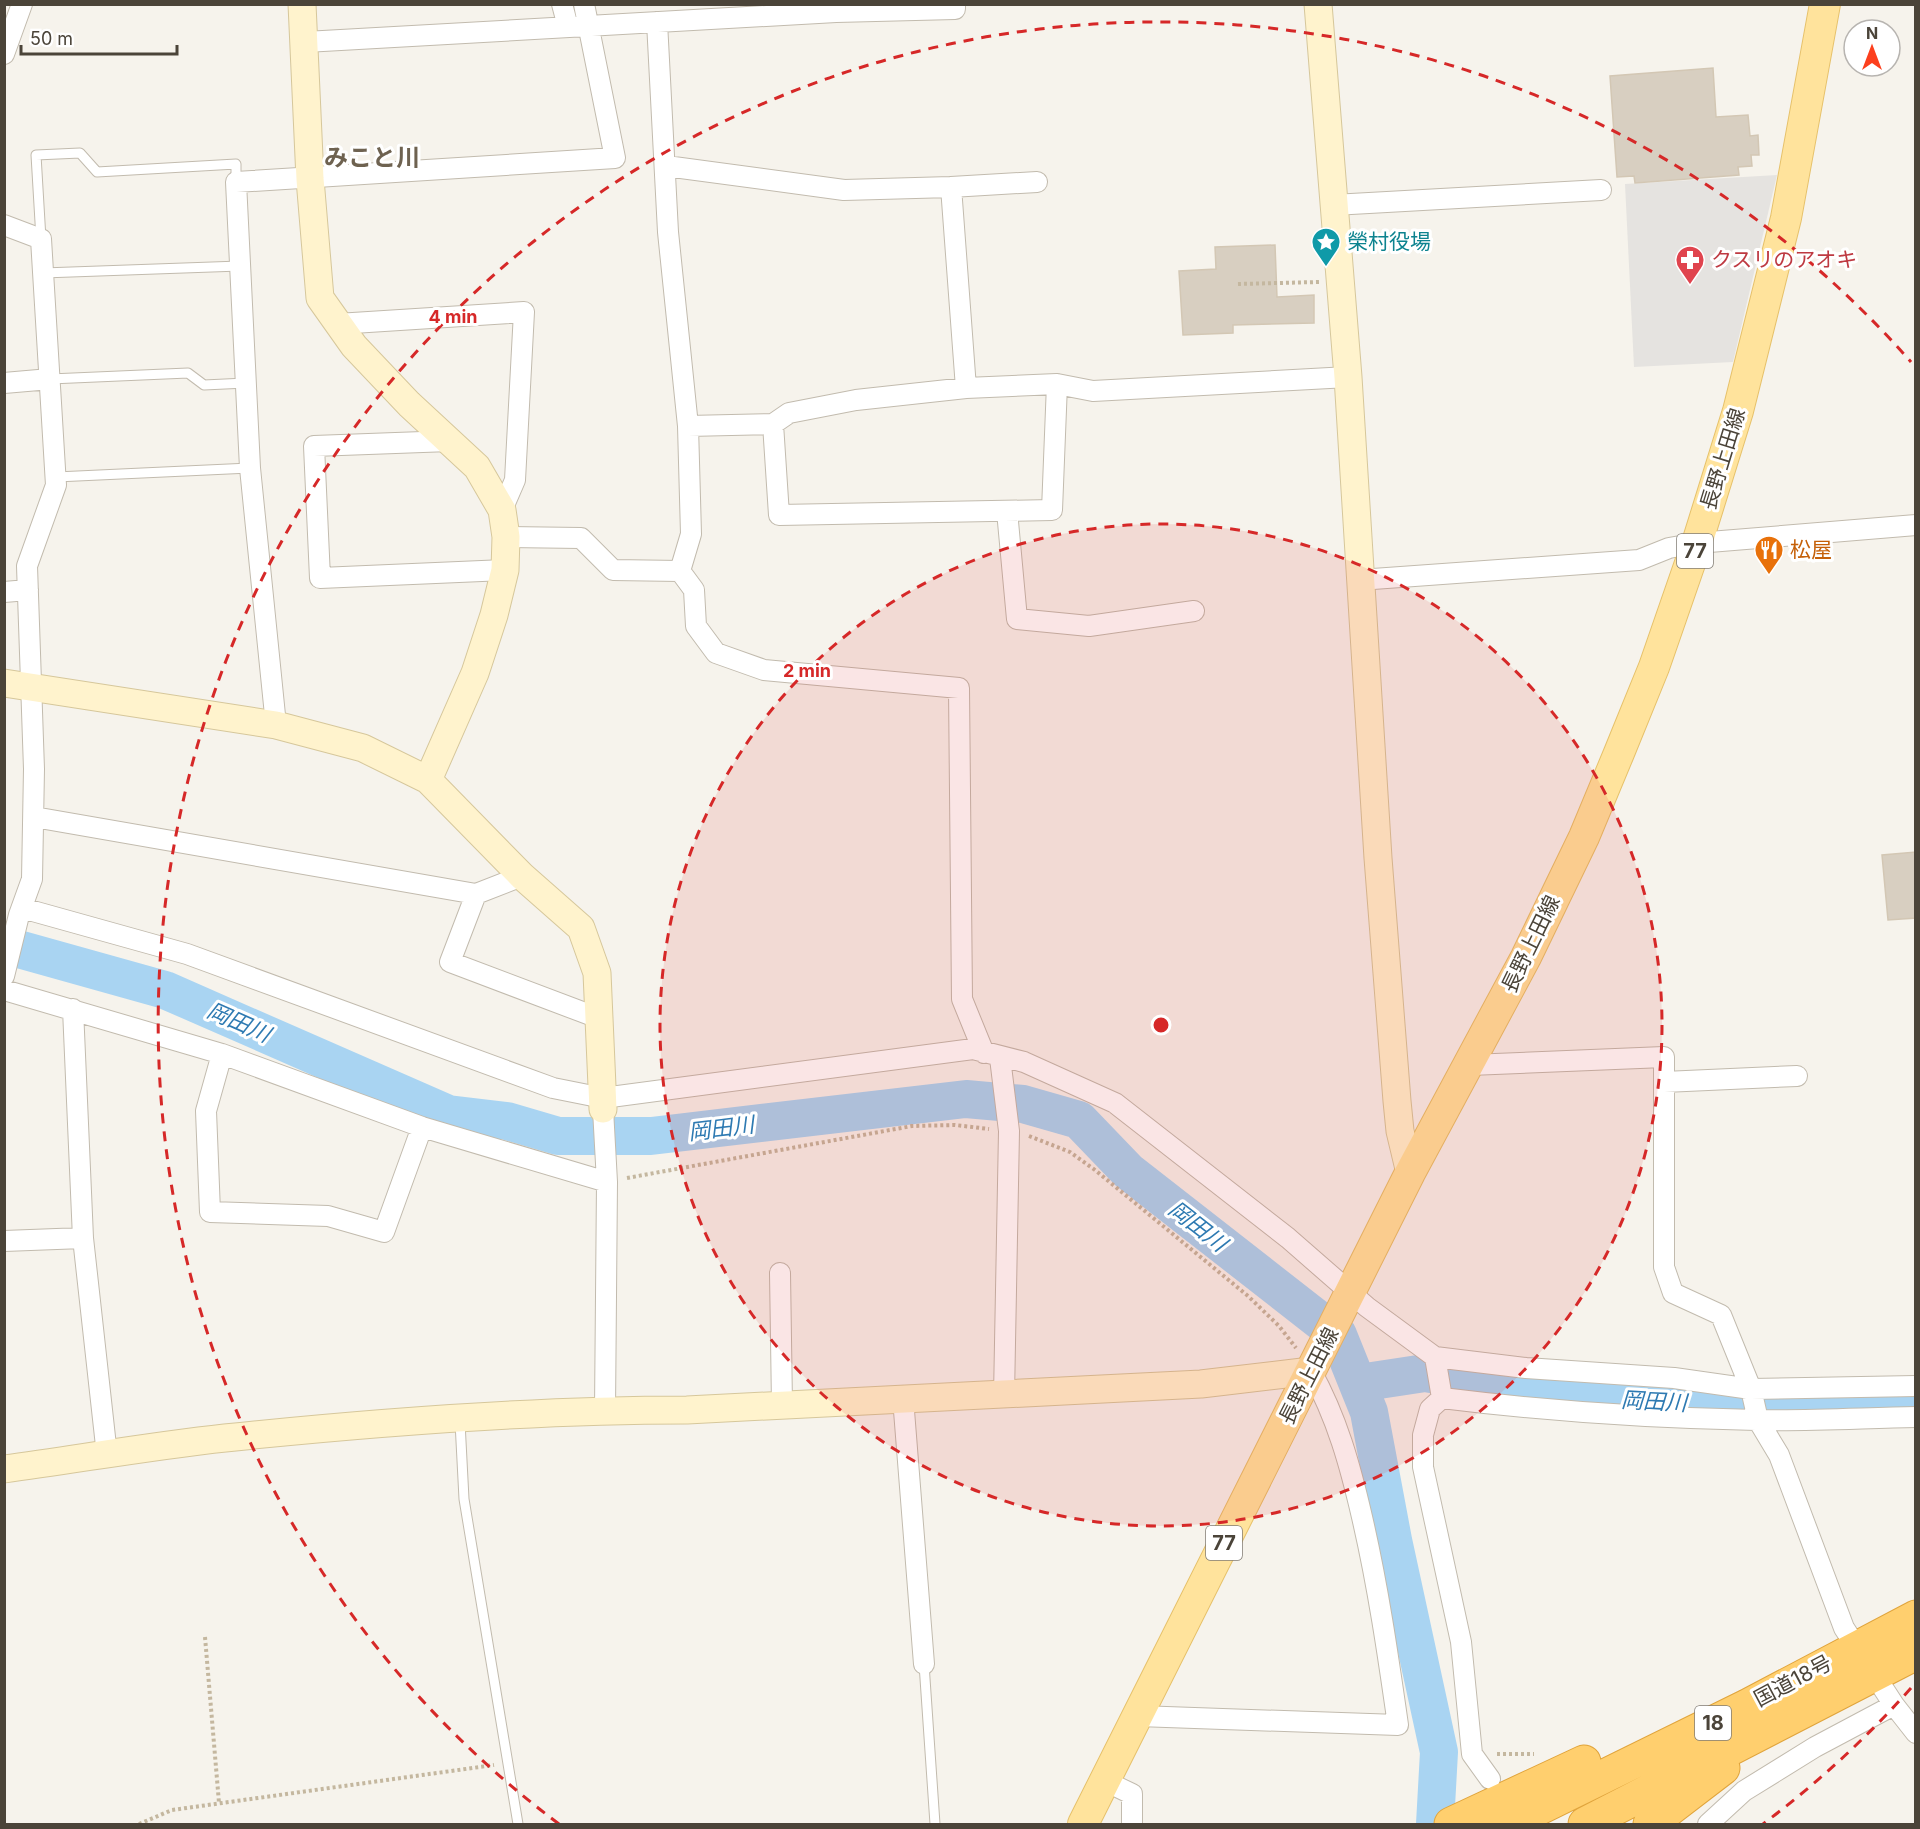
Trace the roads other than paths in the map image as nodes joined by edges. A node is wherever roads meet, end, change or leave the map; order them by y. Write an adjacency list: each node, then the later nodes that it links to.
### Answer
1 (22, 4): 13 (street)
2 (302, 4): 12 (street)
3 (562, 4): 11 (street)
4 (584, 4): 10 (street)
5 (955, 4): 8 (street)
6 (1318, 4): 20 (street)
7 (1825, 4): 41 (main road, 長野上田線 / 77)
8 (836, 8): 9 (street)
9 (657, 22): 10 (street); 14 (street)
10 (590, 26): 11 (street); 15 (street)
11 (568, 27): 12 (street)
12 (305, 42): 15 (street)
13 (4, 54)
14 (666, 166): 18 (street); 33 (street)
15 (310, 179): 16 (street); 25 (street)
16 (237, 182): 22 (lane); 23 (street)
17 (1037, 182): 18 (street)
18 (951, 188): 31 (street)
19 (1602, 190): 20 (street)
20 (1333, 205): 26 (street)
21 (4, 225): 22 (street)
22 (41, 239): 24 (street)
23 (240, 266): 24 (lane); 29 (street)
24 (43, 273): 27 (street)
25 (337, 324): 34 (street); 37 (street)
26 (1348, 377): 30 (street); 44 (street)
27 (50, 379): 28 (street); 29 (lane); 36 (street)
28 (4, 383)
29 (246, 383): 35 (street)
30 (1058, 384): 31 (street); 38 (street)
31 (966, 388): 32 (street)
32 (773, 424): 33 (street); 38 (street)
33 (688, 426): 43 (street)
34 (450, 441): 37 (street); 42 (street)
35 (250, 468): 36 (lane); 49 (street)
36 (56, 477): 45 (street)
37 (502, 510): 40 (street)
38 (1007, 511): 47 (street)
39 (1916, 525): 41 (street)
40 (506, 537): 42 (street); 43 (street)
41 (1697, 543): 44 (street); 61 (main road, 長野上田線 / 77)
42 (505, 570): 50 (street)
43 (680, 571): 60 (street)
44 (1359, 580): 67 (street)
45 (27, 590): 46 (street); 48 (street)
46 (4, 592)
47 (1194, 611)
48 (17, 685): 49 (street); 51 (street)
49 (276, 725): 50 (street)
50 (428, 780): 52 (street)
51 (34, 817): 53 (street); 54 (street)
52 (522, 876): 53 (street); 58 (street)
53 (476, 894): 58 (street)
54 (20, 911): 55 (street); 64 (street)
55 (4, 976)
56 (4, 990): 57 (street)
57 (73, 1009): 59 (street); 68 (street)
58 (601, 1019): 64 (street)
59 (222, 1054): 65 (street); 65 (street)
60 (992, 1055): 64 (street); 71 (street); 77 (street)
61 (1470, 1065): 63 (street); 67 (main road, 長野上田線 / 77)
62 (1797, 1076): 63 (street)
63 (1664, 1082): 75 (street)
64 (603, 1103): 66 (street)
65 (423, 1127): 66 (street)
66 (606, 1172): 80 (street)
67 (1410, 1173): 71 (main road, 長野上田線 / 77)
68 (83, 1238): 69 (street); 84 (street)
69 (4, 1241)
70 (780, 1273): 79 (street)
71 (1352, 1293): 72 (street); 73 (main road, 長野上田線 / 77)
72 (1436, 1361): 75 (street); 76 (street)
73 (1311, 1371): 77 (street); 92 (main road, 長野上田線 / 77); 92 (street)
74 (1916, 1386): 75 (street)
75 (1752, 1391): 81 (street)
76 (1441, 1394): 81 (street); 95 (street)
77 (1004, 1396): 78 (street)
78 (903, 1398): 79 (street); 89 (street)
79 (782, 1405): 80 (street)
80 (605, 1410): 83 (street)
81 (1757, 1417): 82 (street); 88 (street)
82 (1916, 1418)
83 (460, 1419): 84 (street); 98 (lane)
84 (107, 1455): 85 (street)
85 (4, 1469)
86 (1916, 1617): 88 (highway, 国道18号 / 18)
87 (1916, 1653): 88 (highway, 国道18号 / 18)
88 (1864, 1661): 90 (street); 91 (highway, 国道18号 / 18); 93 (highway, 国道18号 / 18)
89 (924, 1664): 99 (lane)
90 (1894, 1705): 94 (street); 105 (street)
91 (1747, 1706): 97 (highway); 102 (highway, 国道18号 / 18)
92 (1138, 1716): 96 (main road, 長野上田線 / 77)
93 (1785, 1719): 103 (highway, 国道18号 / 18); 104 (highway)
94 (1916, 1733)
95 (1490, 1779)
96 (1105, 1781): 100 (main road, 長野上田線 / 77); 101 (street)
97 (1464, 1818)
98 (518, 1824)
99 (935, 1824)
100 (1083, 1824)
101 (1131, 1824)
102 (1508, 1824)
103 (1585, 1824)
104 (1650, 1824)
105 (1708, 1824)

